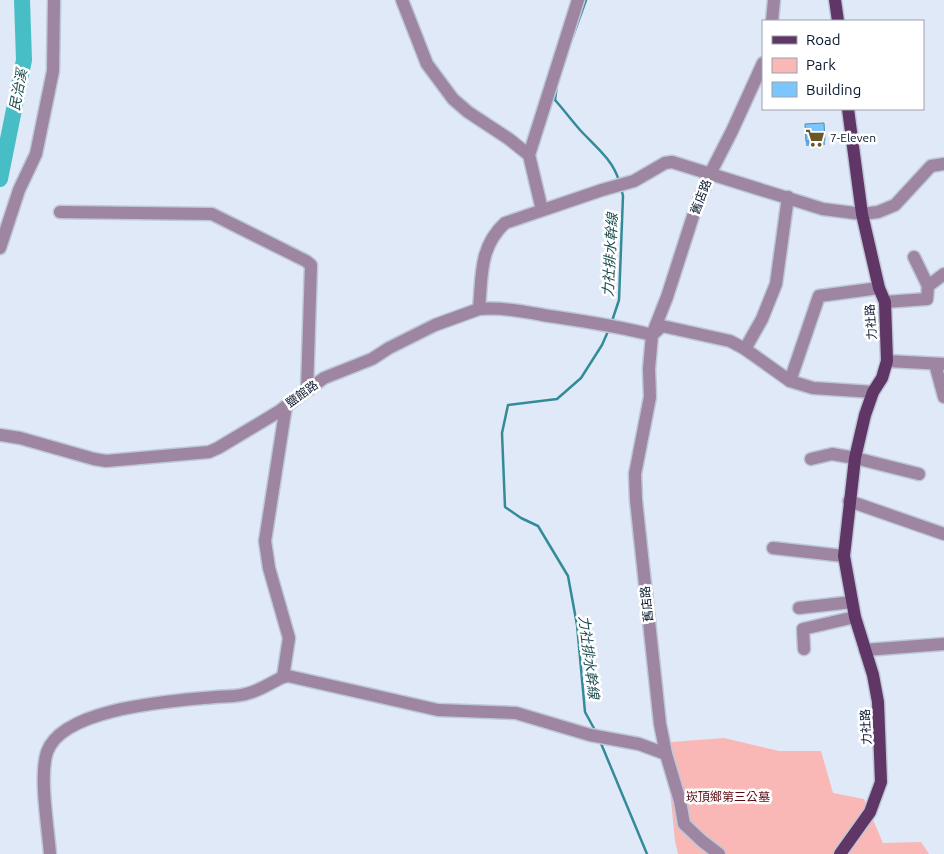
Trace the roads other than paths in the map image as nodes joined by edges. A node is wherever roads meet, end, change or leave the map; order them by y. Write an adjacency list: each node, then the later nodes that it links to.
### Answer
1 (54, 0): 17 (street)
2 (402, 0): 10 (street)
3 (578, 0): 10 (street)
4 (774, 0): 6 (street)
5 (835, 0): 7 (main road)
6 (772, 20)
7 (838, 20)
8 (762, 65): 12 (street, 舊店路)
9 (848, 110): 16 (main road, 力社路)
10 (528, 155): 14 (street)
11 (944, 164): 16 (street)
12 (710, 174): 13 (street); 14 (street); 24 (street, 舊店路)
13 (788, 197): 16 (street); 25 (street)
14 (542, 210): 23 (street)
15 (60, 212): 29 (street)
16 (862, 214): 21 (main road, 力社路)
17 (0, 248)
18 (914, 257): 20 (street)
19 (944, 274): 20 (street)
20 (928, 286): 22 (street)
21 (880, 288): 22 (main road, 力社路); 28 (street)
22 (885, 302): 26 (main road, 力社路)
23 (479, 309): 24 (street, 鹽館路); 29 (street, 鹽館路)
24 (652, 335): 25 (street); 48 (street, 舊店路)
25 (745, 349): 28 (street)
26 (887, 361): 27 (street); 30 (main road, 力社路)
27 (940, 364): 31 (street)
28 (790, 381): 30 (street)
29 (307, 390): 32 (street, 鹽館路)
30 (873, 392): 34 (main road, 力社路)
31 (944, 397)
32 (286, 406): 33 (street, 鹽館路); 47 (street)
33 (0, 435)
34 (856, 458): 35 (street); 36 (street); 37 (main road, 力社路)
35 (811, 459)
36 (919, 474)
37 (849, 501): 38 (street); 40 (main road, 力社路)
38 (944, 534)
39 (773, 548): 40 (street)
40 (844, 556): 41 (main road, 力社路)
41 (852, 602): 42 (street); 43 (main road, 力社路)
42 (799, 608)
43 (855, 617): 45 (street); 46 (main road, 力社路)
44 (944, 644): 46 (street)
45 (804, 649)
46 (865, 650): 51 (main road, 力社路)
47 (283, 677): 48 (street); 49 (street)
48 (666, 754): 50 (street, 舊店路)
49 (50, 854)
50 (719, 854)
51 (840, 854)

